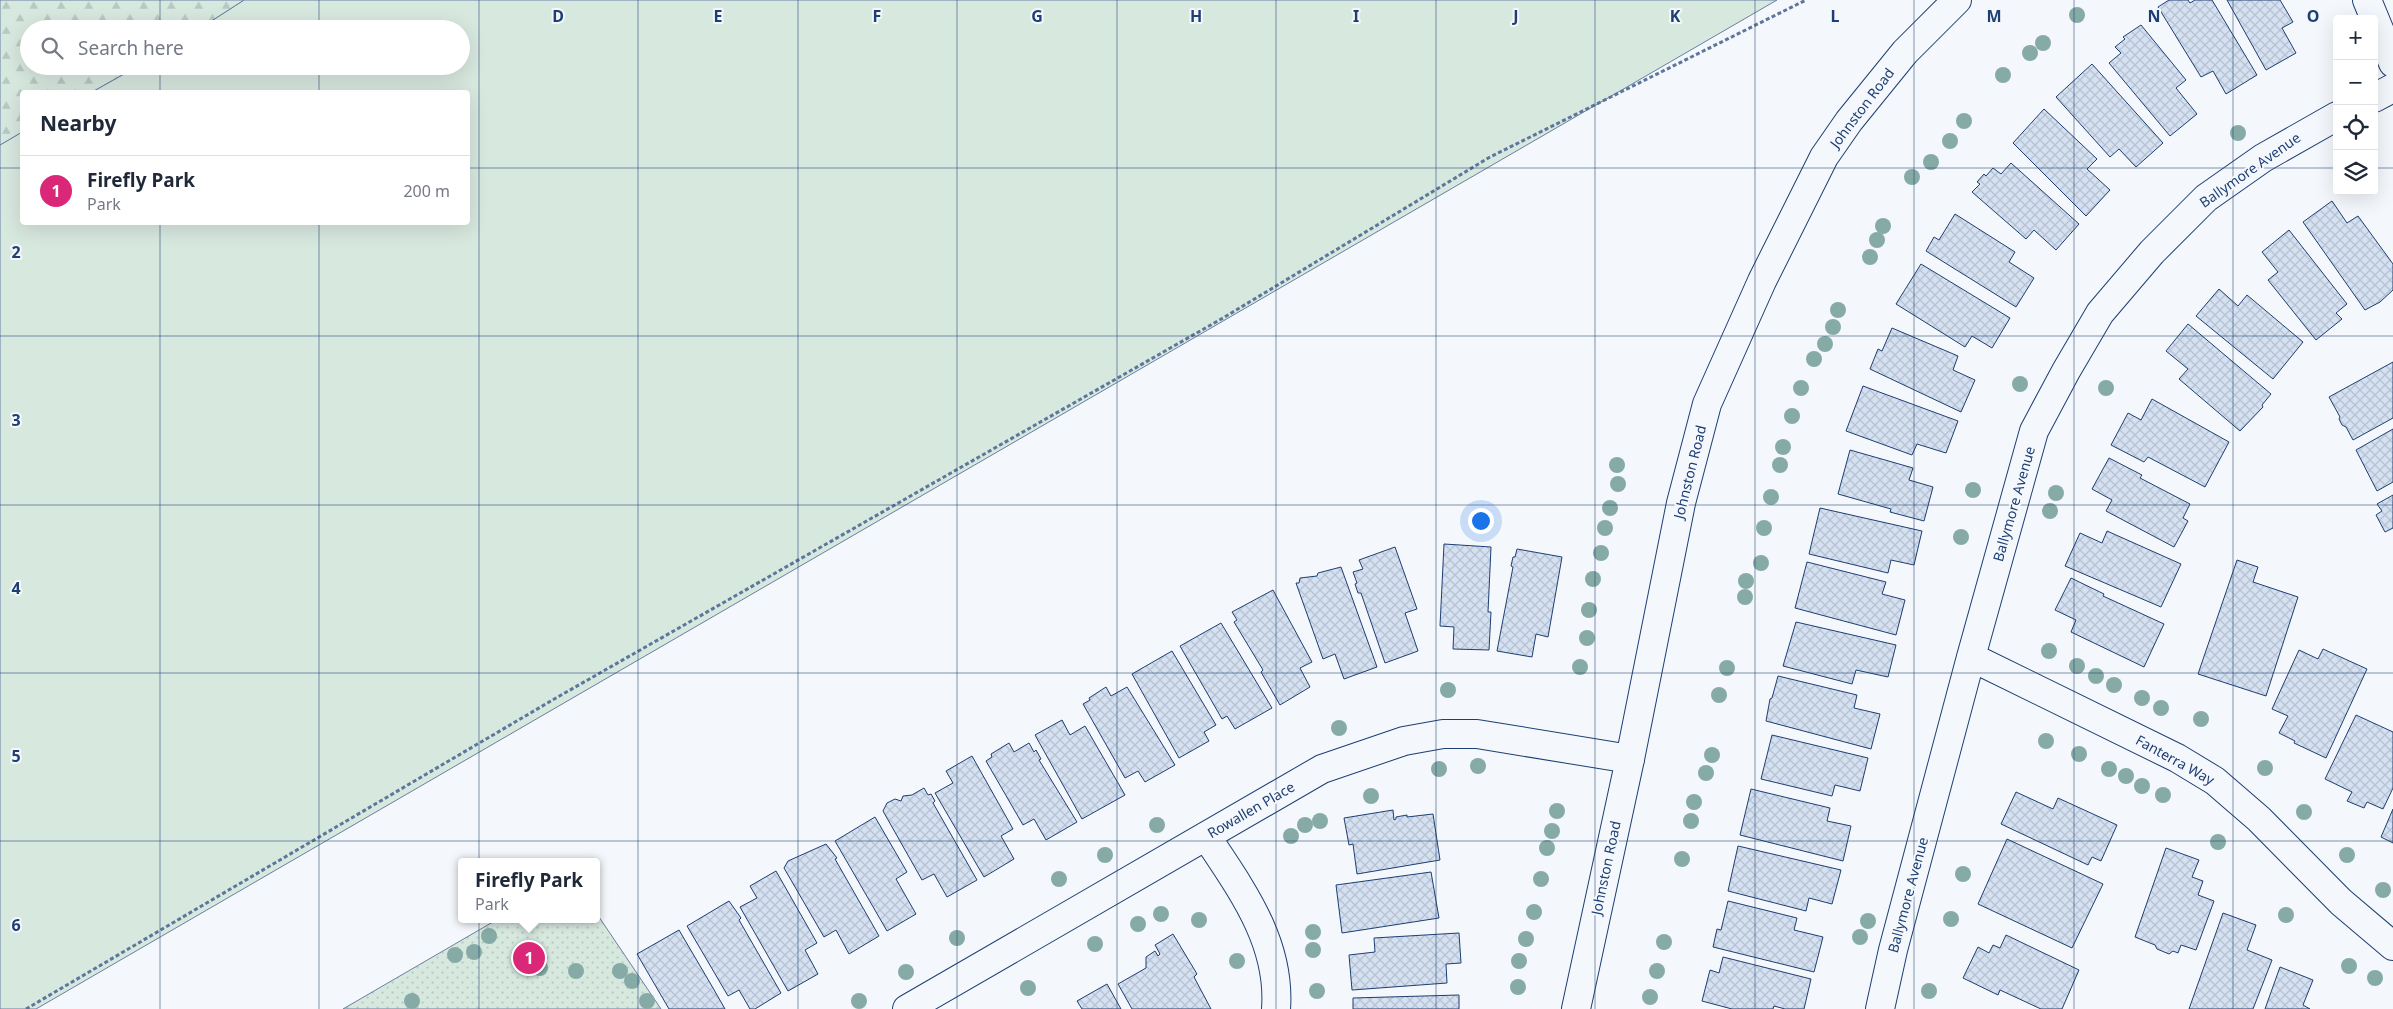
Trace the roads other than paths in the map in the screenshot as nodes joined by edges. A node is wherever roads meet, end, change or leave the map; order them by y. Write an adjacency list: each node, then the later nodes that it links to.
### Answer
1 (1957, 0): 8 (street, Johnston Road)
2 (2367, 0): 3 (street)
3 (2393, 63)
4 (2393, 88): 5 (street)
5 (2378, 96)
6 (2333, 118): 7 (street, Ballymore Avenue)
7 (1971, 658): 10 (street, Fanterra Way); 14 (street, Ballymore Avenue)
8 (1630, 759): 9 (street, Rowallen Place); 13 (street, Johnston Road)
9 (1206, 836): 11 (street, Rowallen Place); 12 (street)
10 (2393, 946)
11 (907, 1009)
12 (1276, 1009)
13 (1576, 1009)
14 (1880, 1009)

